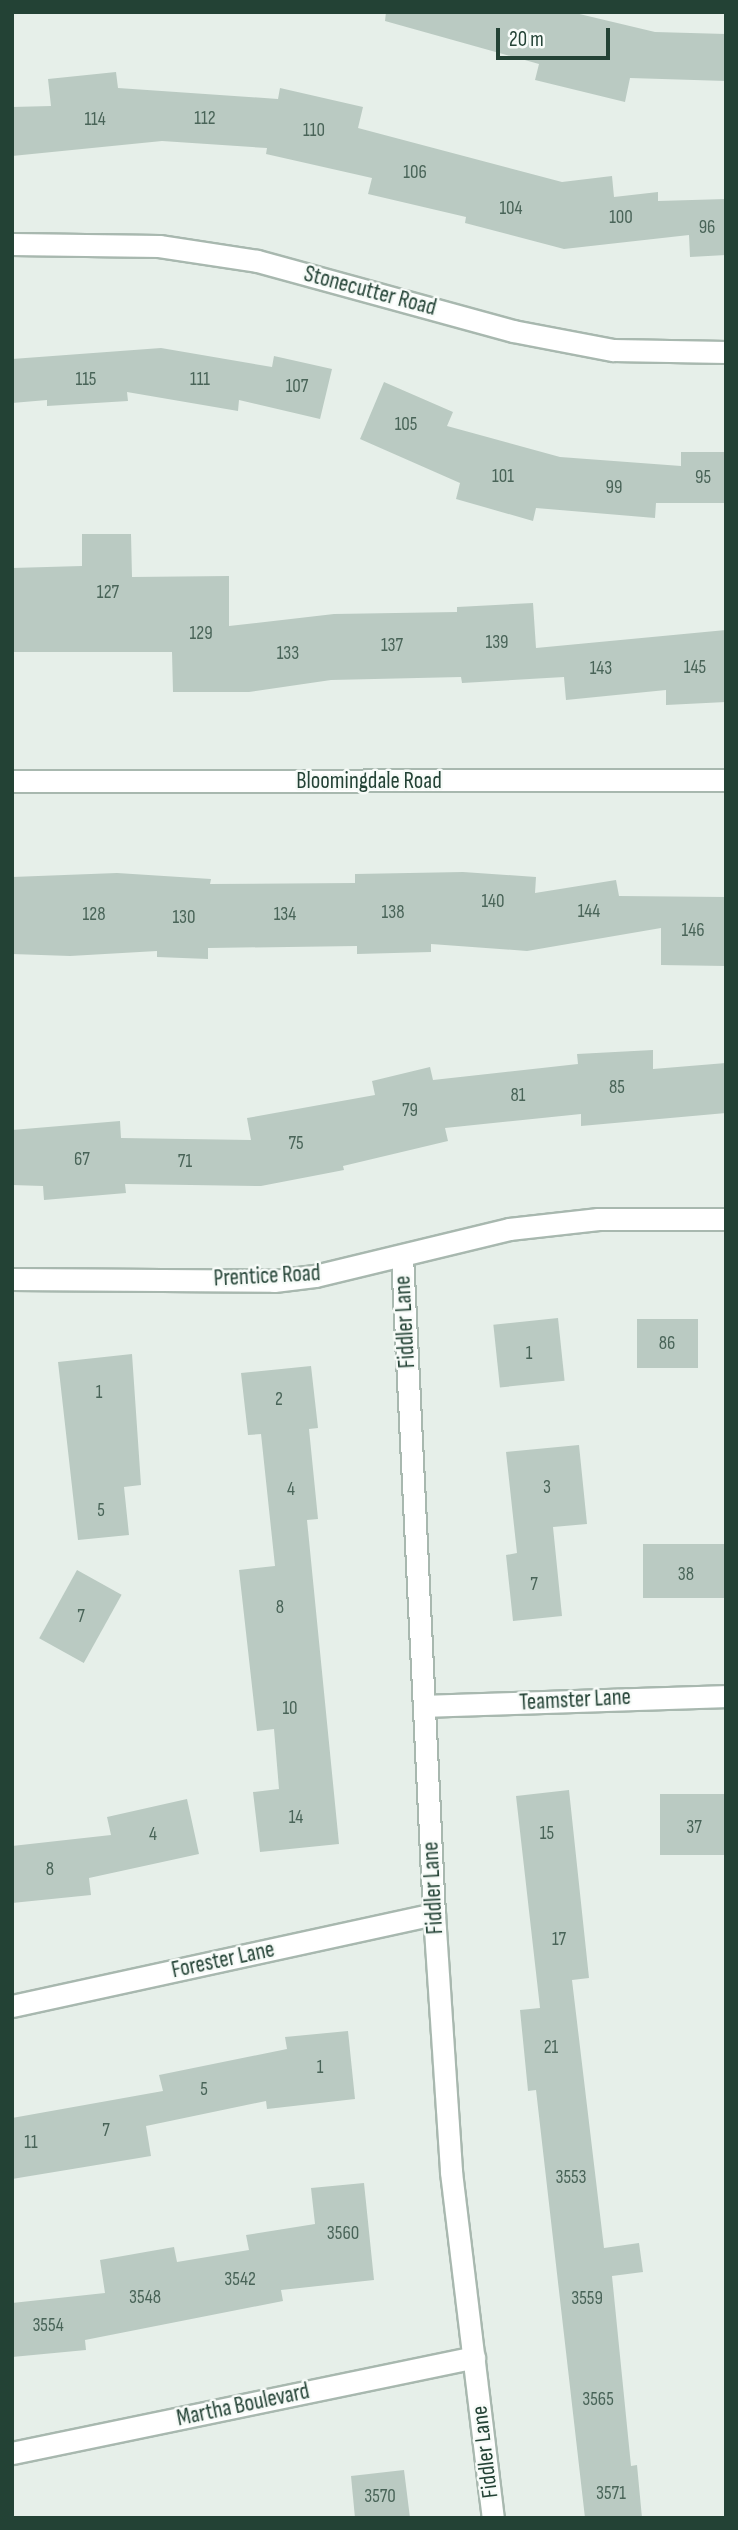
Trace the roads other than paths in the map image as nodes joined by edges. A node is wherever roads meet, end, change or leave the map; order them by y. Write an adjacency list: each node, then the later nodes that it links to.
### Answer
1 (12, 244): 2 (street, Stonecutter Road)
2 (726, 352)
3 (726, 780): 4 (street, Bloomingdale Road)
4 (12, 781)
5 (726, 1219): 6 (street, Prentice Road)
6 (402, 1256): 7 (street, Prentice Road); 9 (street, Fiddler Lane)
7 (12, 1279)
8 (726, 1696): 9 (street, Teamster Lane)
9 (425, 1706): 10 (street, Fiddler Lane)
10 (434, 1913): 11 (street, Forester Lane); 12 (street, Fiddler Lane)
11 (12, 2006)
12 (474, 2357): 13 (street, Martha Boulevard); 14 (street, Fiddler Lane)
13 (12, 2453)
14 (493, 2518)

